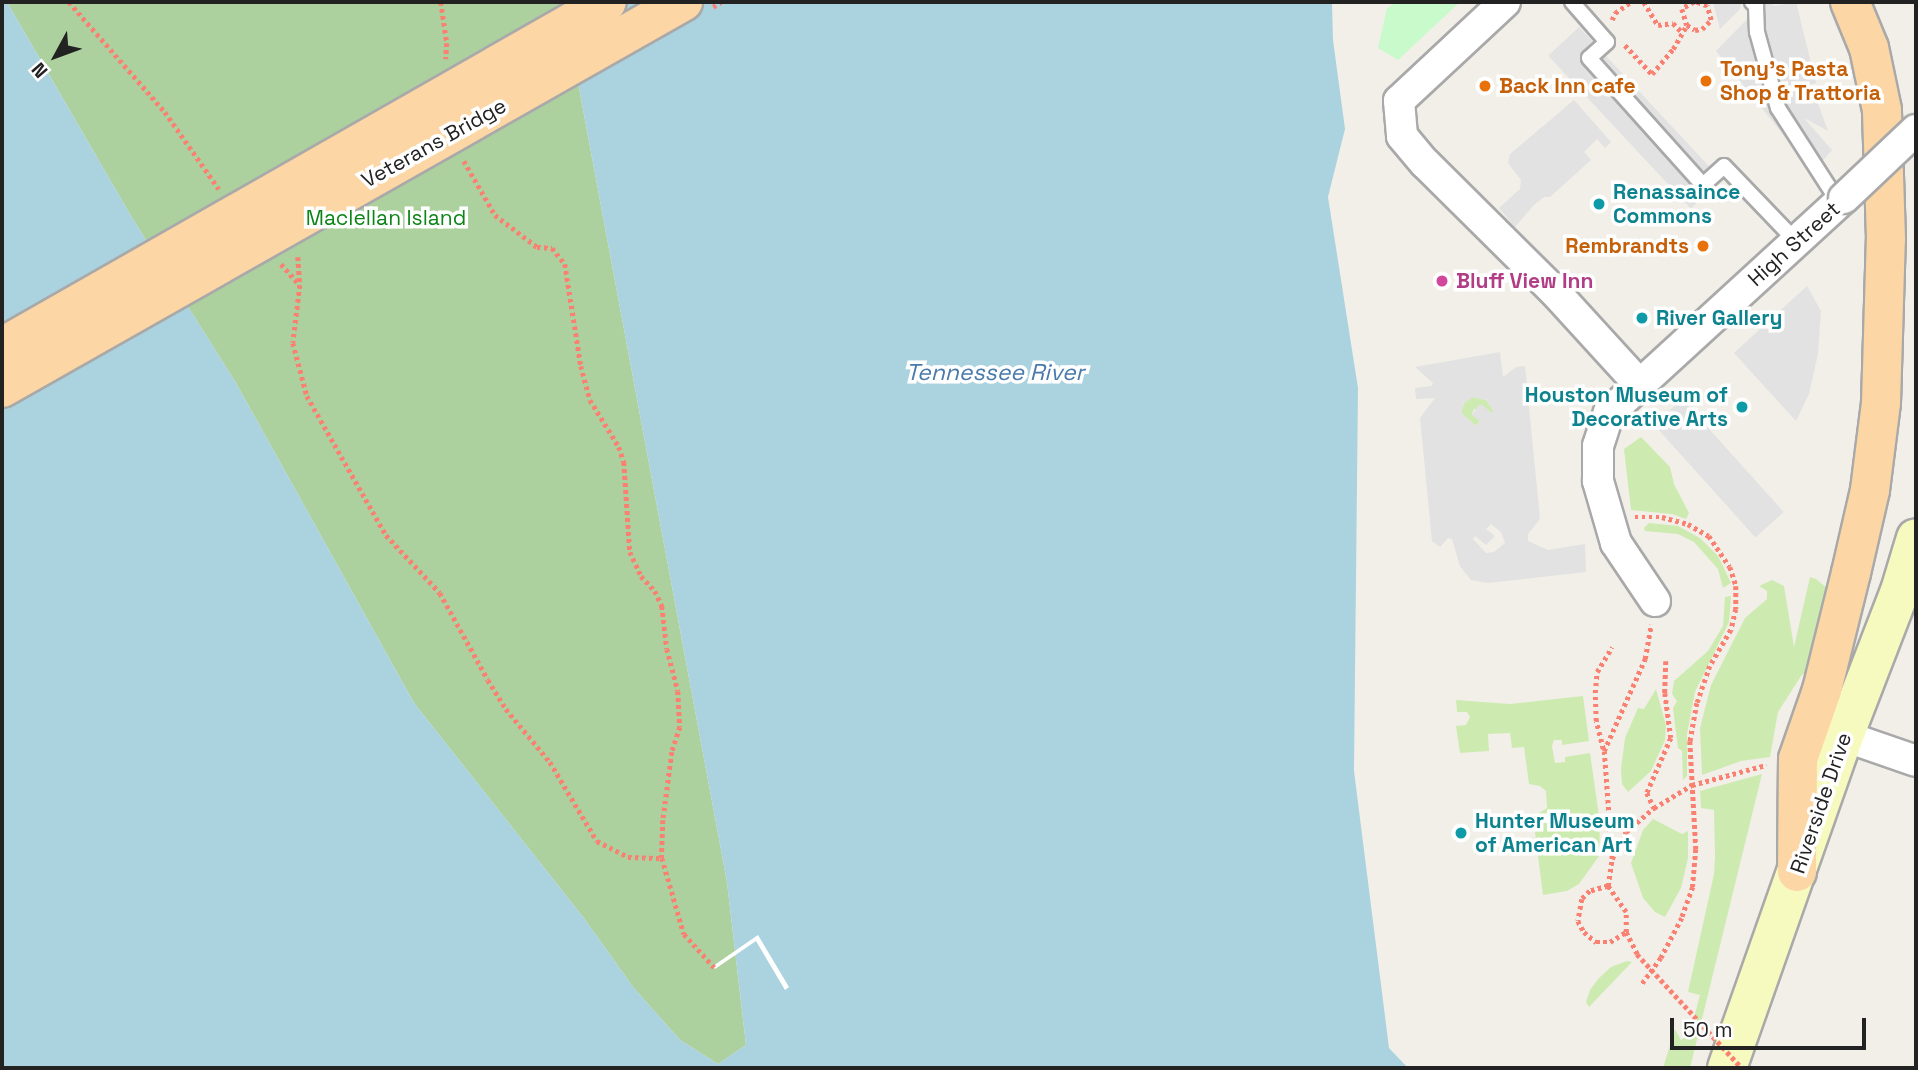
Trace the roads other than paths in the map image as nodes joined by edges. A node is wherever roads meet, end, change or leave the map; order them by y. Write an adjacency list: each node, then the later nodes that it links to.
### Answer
1 (607, 2): 10 (main road, Veterans Bridge, bridge)
2 (683, 2): 12 (main road, Veterans Bridge, bridge)
3 (1504, 2): 11 (street)
4 (1572, 2): 9 (lane)
5 (1752, 2): 8 (lane)
6 (1850, 2): 17 (main road)
7 (1916, 130): 8 (street, High Street, bridge)
8 (1841, 200): 9 (street, High Street)
9 (1796, 241): 11 (street, High Street)
10 (2, 346)
11 (1639, 384): 14 (street, High Street)
12 (2, 388)
13 (1916, 538): 15 (main road, Riverside Drive)
14 (1655, 601)
15 (1843, 736): 16 (street); 17 (main road, Riverside Drive)
16 (1916, 761)
17 (1797, 872): 18 (main road, Riverside Drive)
18 (1727, 1068)

